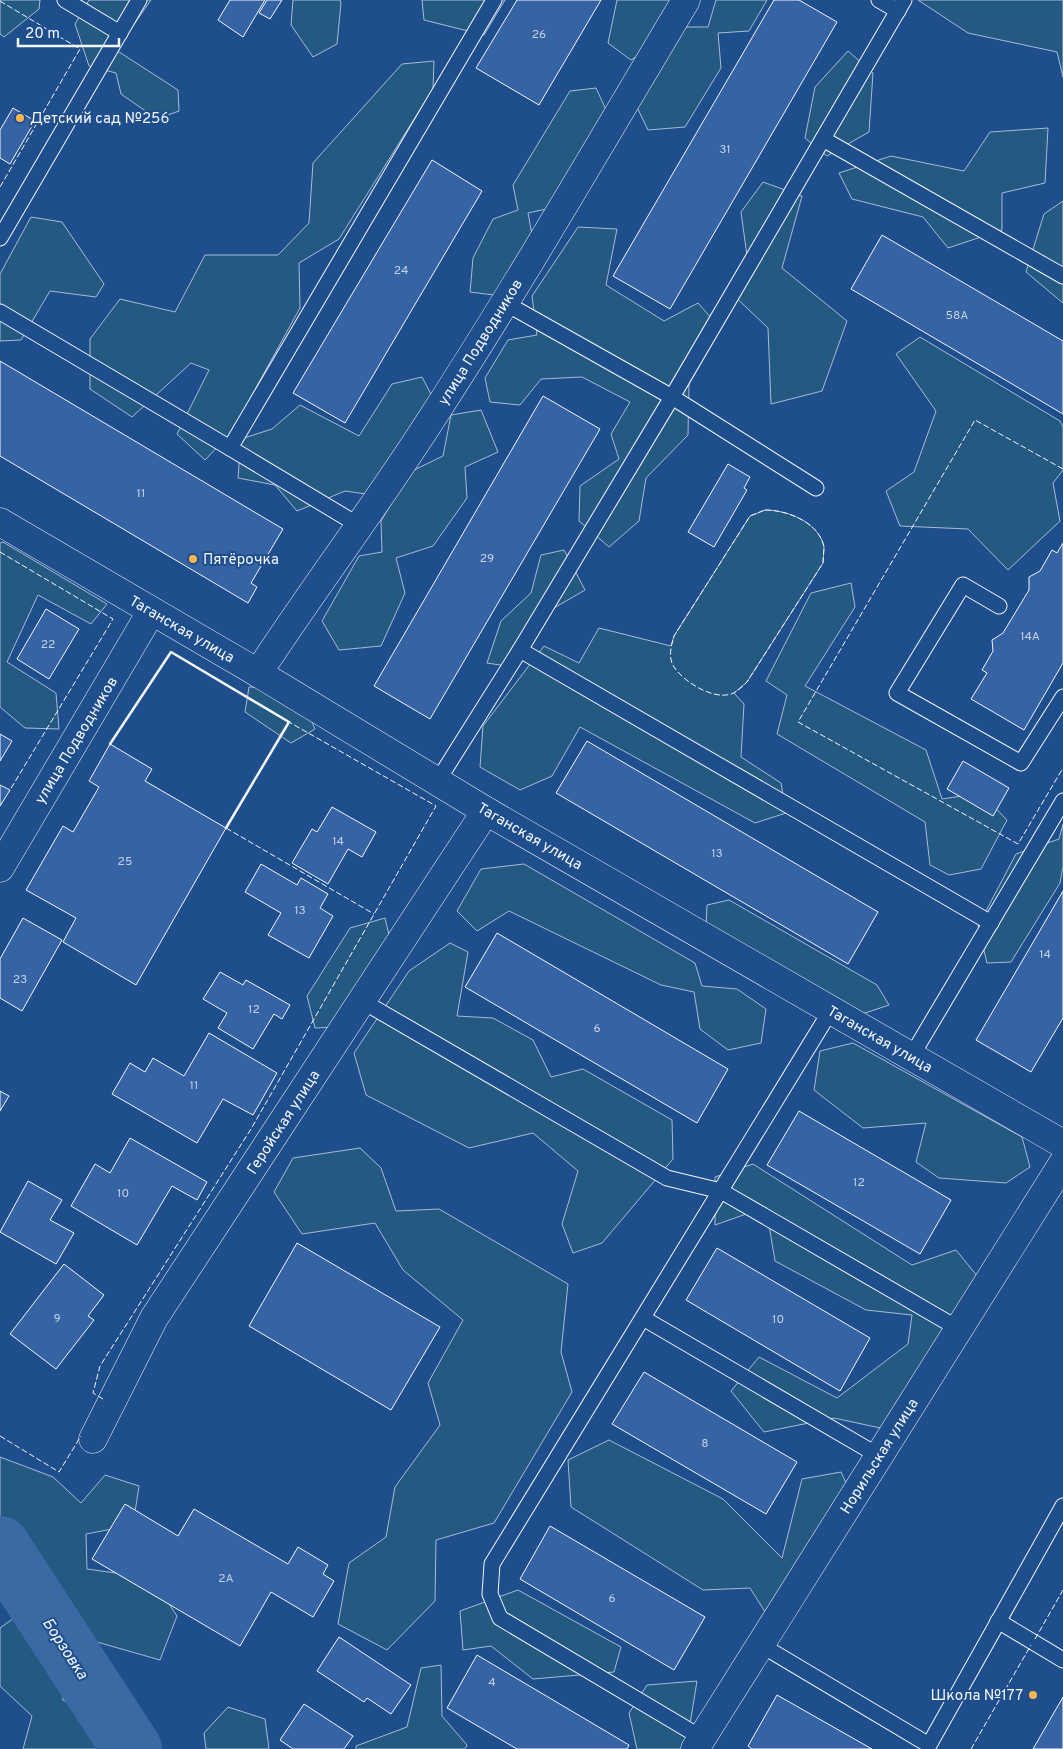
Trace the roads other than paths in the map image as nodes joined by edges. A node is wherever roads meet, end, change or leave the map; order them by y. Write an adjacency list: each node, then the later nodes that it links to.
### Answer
1 (64, 0): 7 (lane)
2 (139, 0): 7 (lane)
3 (494, 0): 14 (lane)
4 (686, 0): 11 (street, улица Подводников)
5 (880, 0): 6 (lane)
6 (901, 6): 8 (lane)
7 (120, 33): 9 (lane)
8 (823, 139): 10 (lane); 13 (lane)
9 (0, 238)
10 (1063, 276)
11 (505, 303): 13 (lane); 17 (street, улица Подводников)
12 (0, 312): 14 (lane)
13 (672, 397): 15 (lane); 20 (lane)
14 (230, 448): 17 (lane)
15 (816, 488)
16 (0, 522): 19 (street, Таганская улица)
17 (360, 526): 21 (street, улица Подводников)
18 (999, 606): 22 (lane)
19 (151, 612): 21 (street, Таганская улица); 26 (street, улица Подводников)
20 (520, 650): 23 (lane); 27 (lane)
21 (258, 673): 23 (street, Таганская улица)
22 (1063, 697)
23 (437, 782): 25 (street, Таганская улица)
24 (1063, 801): 27 (lane)
25 (486, 812): 28 (street, Геройская улица); 29 (street, Таганская улица)
26 (0, 868)
27 (991, 923): 30 (lane)
28 (362, 1001): 33 (lane); 36 (street, Геройская улица)
29 (831, 1010): 30 (street, Таганская улица); 33 (lane)
30 (911, 1057): 31 (street, Таганская улица)
31 (1063, 1144)
32 (1063, 1163): 35 (street, Норильская улица)
33 (721, 1190): 34 (lane); 35 (lane)
34 (643, 1318): 37 (lane); 42 (lane)
35 (959, 1329): 37 (street, Норильская улица)
36 (93, 1439)
37 (879, 1456): 40 (street, Норильская улица)
38 (1063, 1506): 39 (lane)
39 (998, 1621): 40 (lane); 41 (lane)
40 (761, 1645): 42 (street, Норильская улица)
41 (1063, 1660)
42 (699, 1744)

